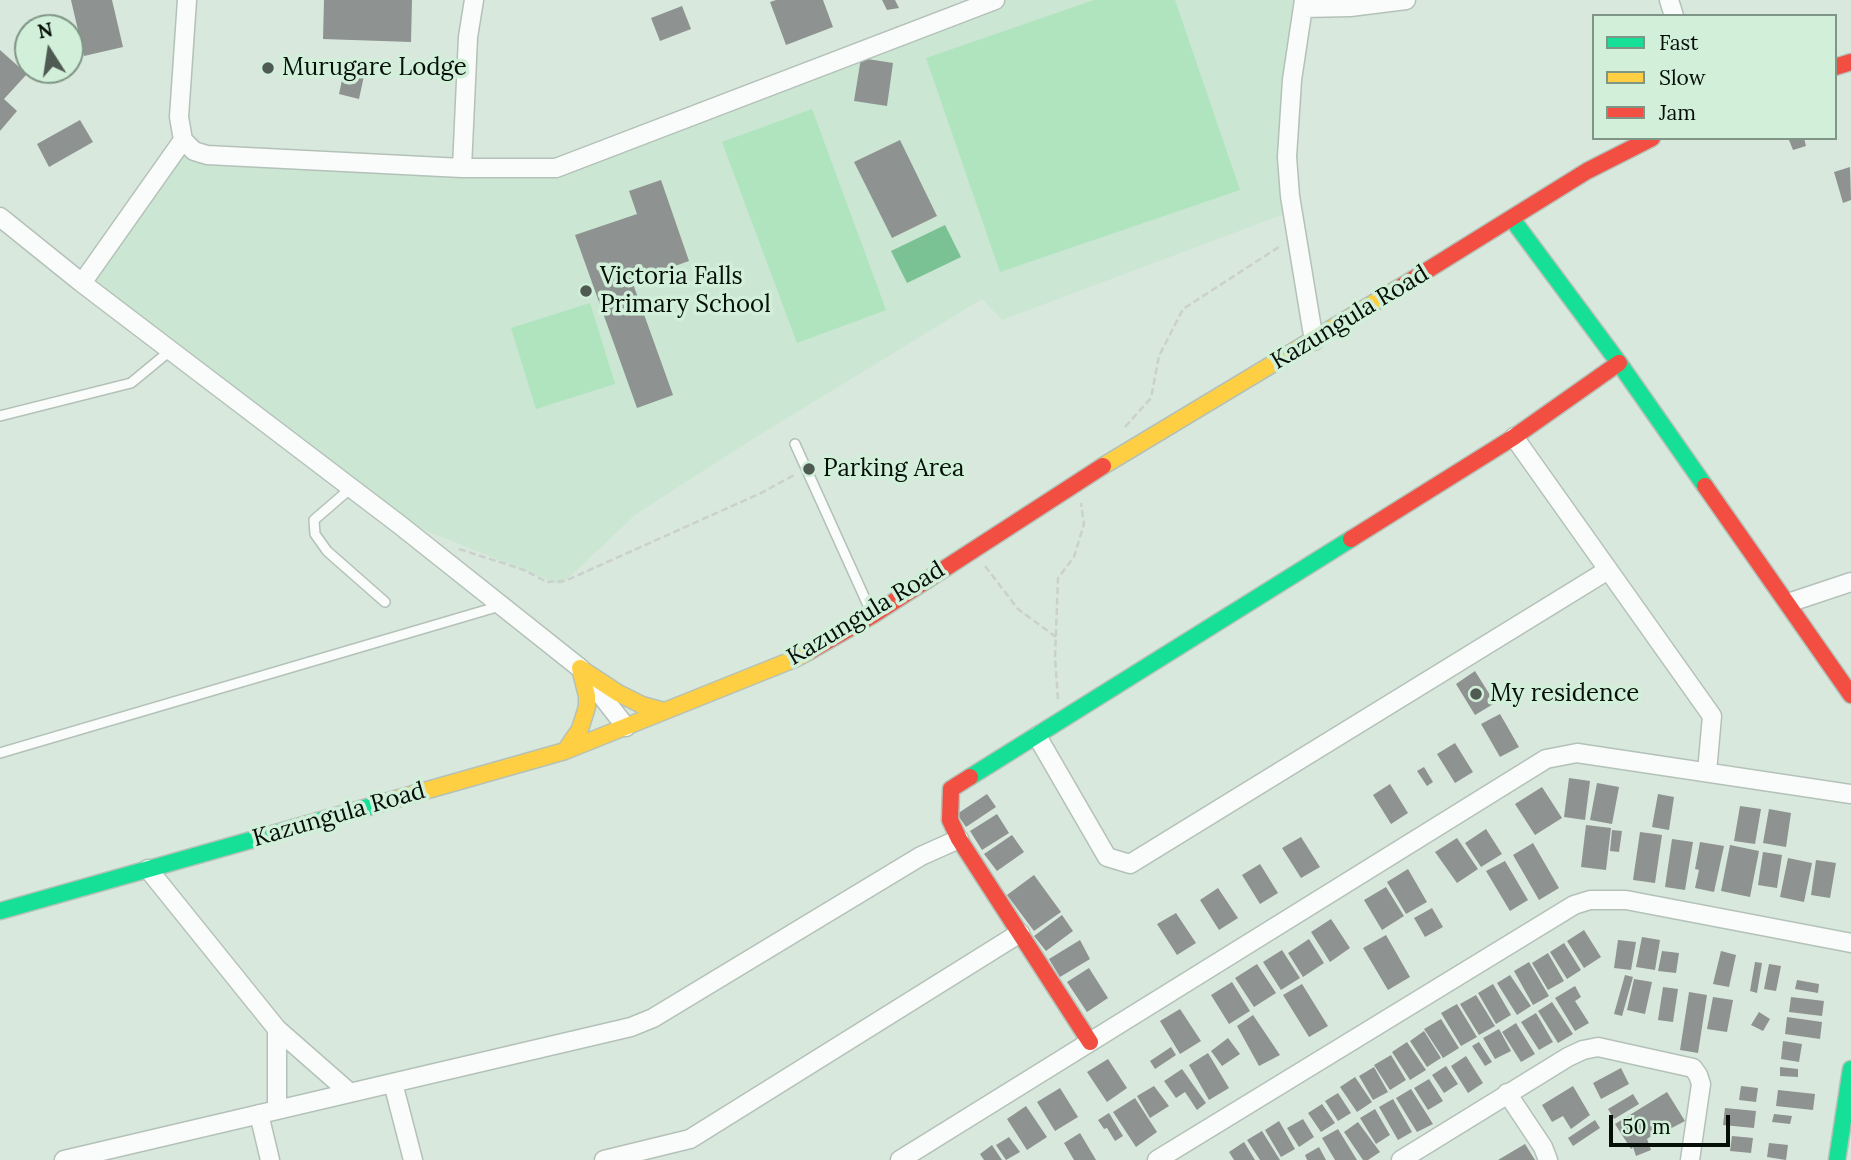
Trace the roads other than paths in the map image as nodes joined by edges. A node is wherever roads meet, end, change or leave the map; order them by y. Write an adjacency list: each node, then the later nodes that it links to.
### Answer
1 (187, 0): 6 (street)
2 (474, 0): 8 (street)
3 (995, 0): 8 (street)
4 (1406, 0): 5 (street)
5 (1304, 4): 12 (street)
6 (183, 140): 8 (street); 11 (street)
7 (1648, 140): 10 (main road, Kazungula Road)
8 (462, 168)
9 (0, 217): 11 (street)
10 (1512, 219): 12 (main road, Kazungula Road); 14 (main road)
11 (82, 283): 13 (street)
12 (1314, 341): 24 (main road, Kazungula Road)
13 (171, 350): 15 (lane); 18 (street)
14 (1619, 363): 16 (main road); 22 (main road)
15 (0, 416)
16 (1514, 437): 19 (street); 29 (main road)
17 (795, 444): 24 (lane)
18 (351, 488): 21 (lane); 23 (street)
19 (1608, 570): 29 (street); 32 (street)
20 (1850, 585): 22 (street)
21 (385, 602)
22 (1788, 603): 26 (main road)
23 (500, 606): 25 (street); 31 (lane)
24 (873, 615): 27 (main road, Kazungula Road)
25 (580, 668): 27 (main road); 28 (street); 30 (main road)
26 (1851, 695)
27 (664, 711): 28 (main road, Kazungula Road)
28 (626, 727): 30 (main road, Kazungula Road)
29 (1037, 736): 34 (main road)
30 (565, 751): 35 (main road, Kazungula Road)
31 (0, 753)
32 (1707, 772): 33 (street); 40 (street)
33 (1851, 794)
34 (959, 839): 37 (main road); 42 (street)
35 (148, 869): 36 (main road, Kazungula Road); 39 (street)
36 (0, 911)
37 (1020, 933): 40 (main road); 50 (street)
38 (1851, 943): 52 (street)
39 (276, 1029): 43 (street); 45 (street)
40 (1090, 1042): 51 (street)
41 (1851, 1069): 55 (main road)
42 (393, 1083): 43 (street); 49 (street)
43 (350, 1093): 45 (street)
44 (1507, 1093): 46 (street); 53 (street); 54 (street)
45 (268, 1112): 47 (street); 48 (street)
46 (1407, 1158)
47 (64, 1160)
48 (270, 1160)
49 (412, 1160)
50 (604, 1160)
51 (900, 1160)
52 (1157, 1160)
53 (1548, 1160)
54 (1690, 1160)
55 (1837, 1160)

